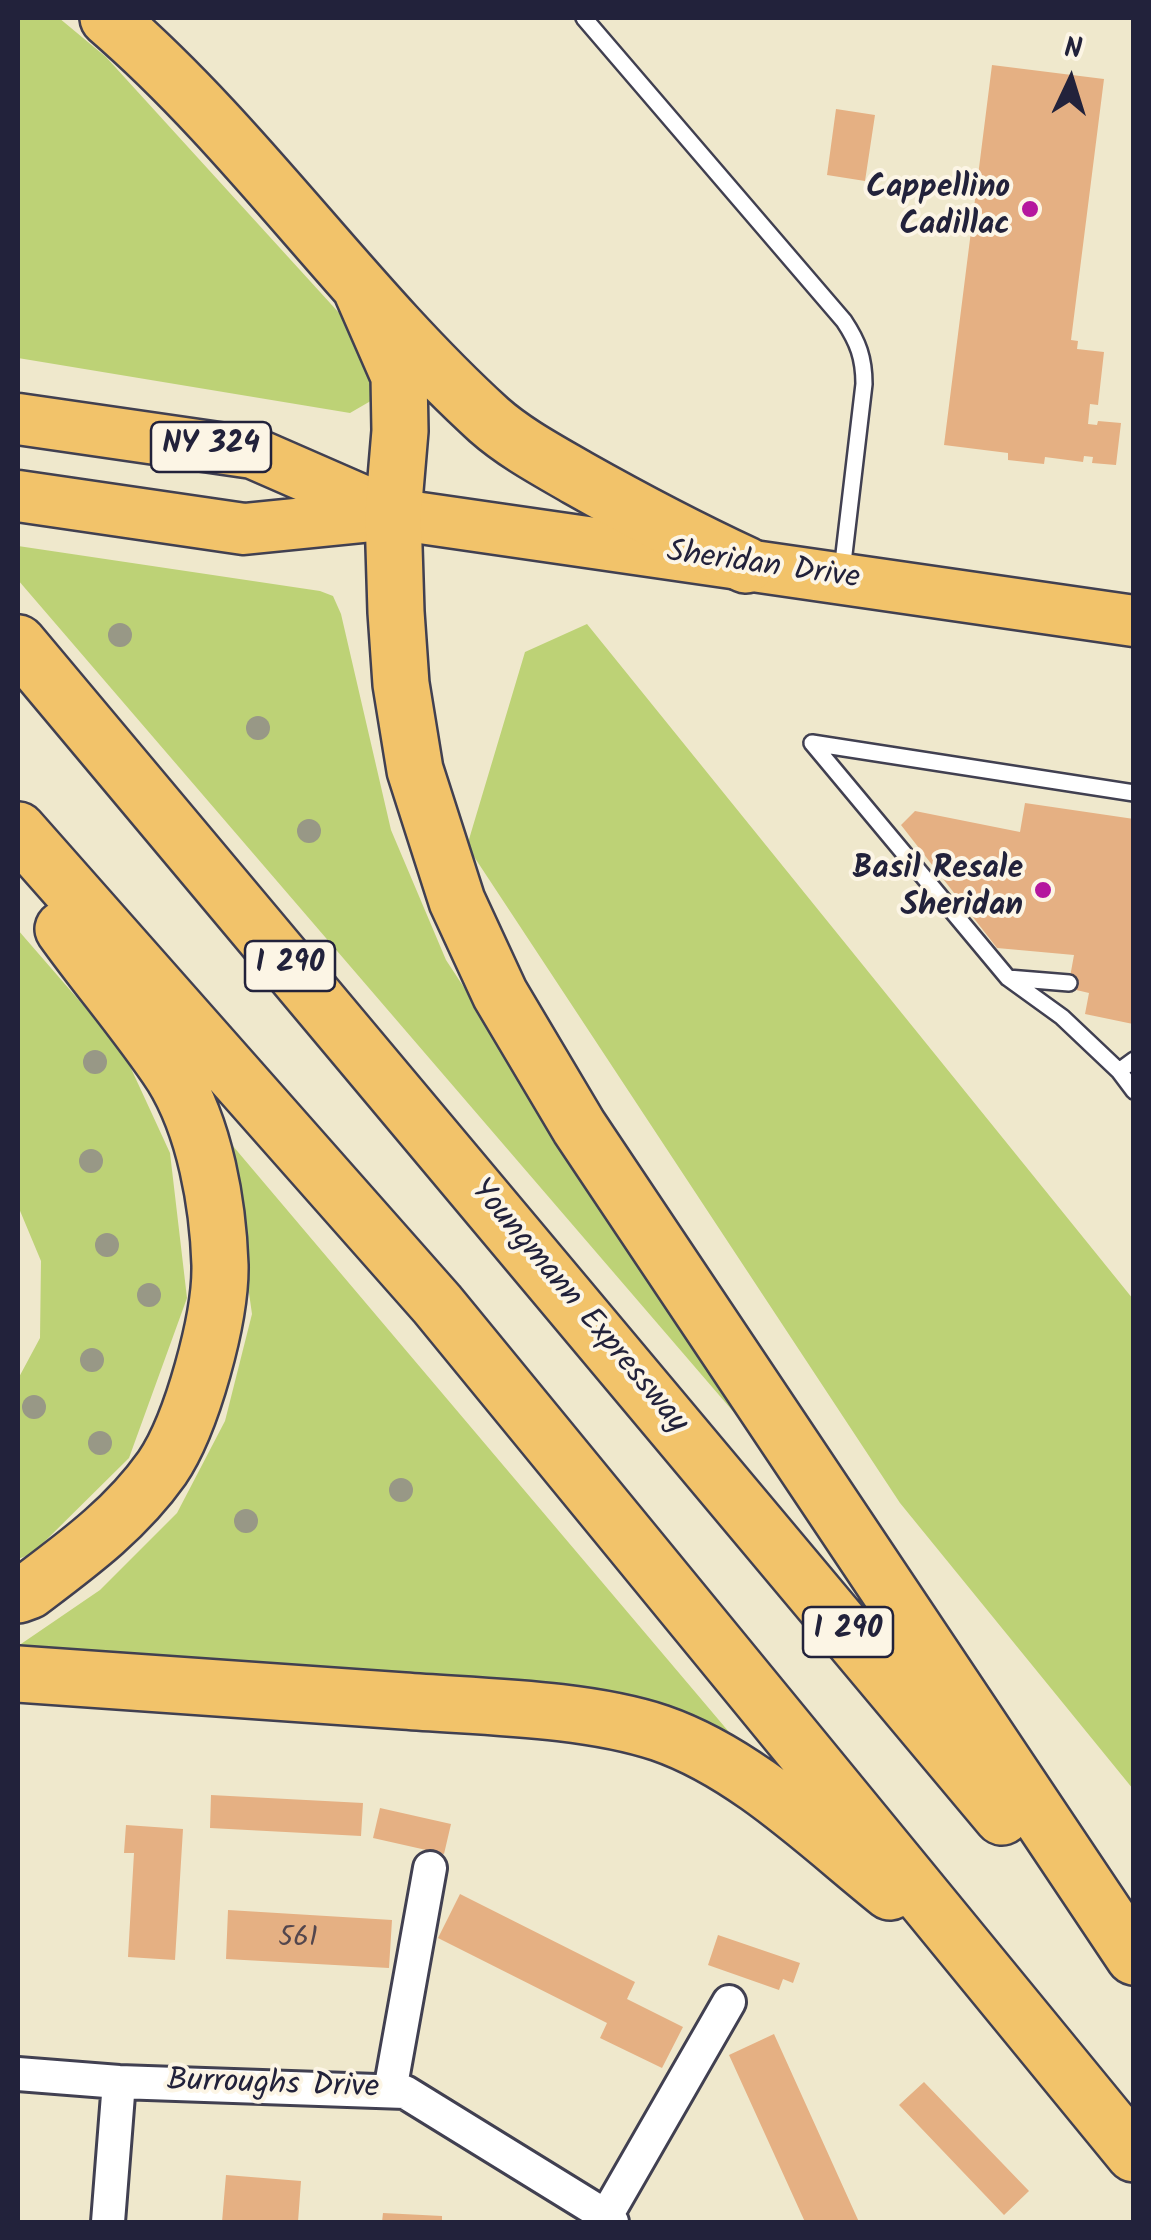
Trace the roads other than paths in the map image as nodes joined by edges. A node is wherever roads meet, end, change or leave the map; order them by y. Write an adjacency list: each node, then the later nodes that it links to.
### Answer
1 (108, 18): 3 (highway)
2 (584, 18): 8 (lane)
3 (361, 289): 6 (highway); 7 (highway)
4 (18, 419): 6 (main road, Sheridan Drive / NY 324)
5 (18, 496): 6 (main road, Sheridan Drive / NY 324)
6 (393, 514): 7 (main road, Sheridan Drive / NY 324); 22 (highway)
7 (746, 566): 8 (main road, Sheridan Drive / NY 324)
8 (842, 579): 9 (main road, Sheridan Drive / NY 324)
9 (1134, 622)
10 (18, 643): 24 (highway, Youngmann Expressway / I 290)
11 (1134, 793): 14 (lane)
12 (18, 830): 23 (highway)
13 (18, 866): 19 (highway)
14 (1008, 978): 15 (lane); 17 (lane)
15 (1069, 983)
16 (1134, 1060): 17 (lane)
17 (1119, 1071): 18 (lane)
18 (1134, 1091)
19 (18, 1595)
20 (18, 1674): 23 (highway)
21 (430, 1868): 28 (street)
22 (1134, 1957)
23 (974, 1959): 29 (highway)
24 (1134, 1974)
25 (730, 2002): 30 (street)
26 (18, 2074): 27 (street, Burroughs Drive)
27 (118, 2082): 28 (street, Burroughs Drive); 31 (street)
28 (390, 2090): 30 (street, Burroughs Drive)
29 (1134, 2154)
30 (609, 2219)
31 (108, 2222)

